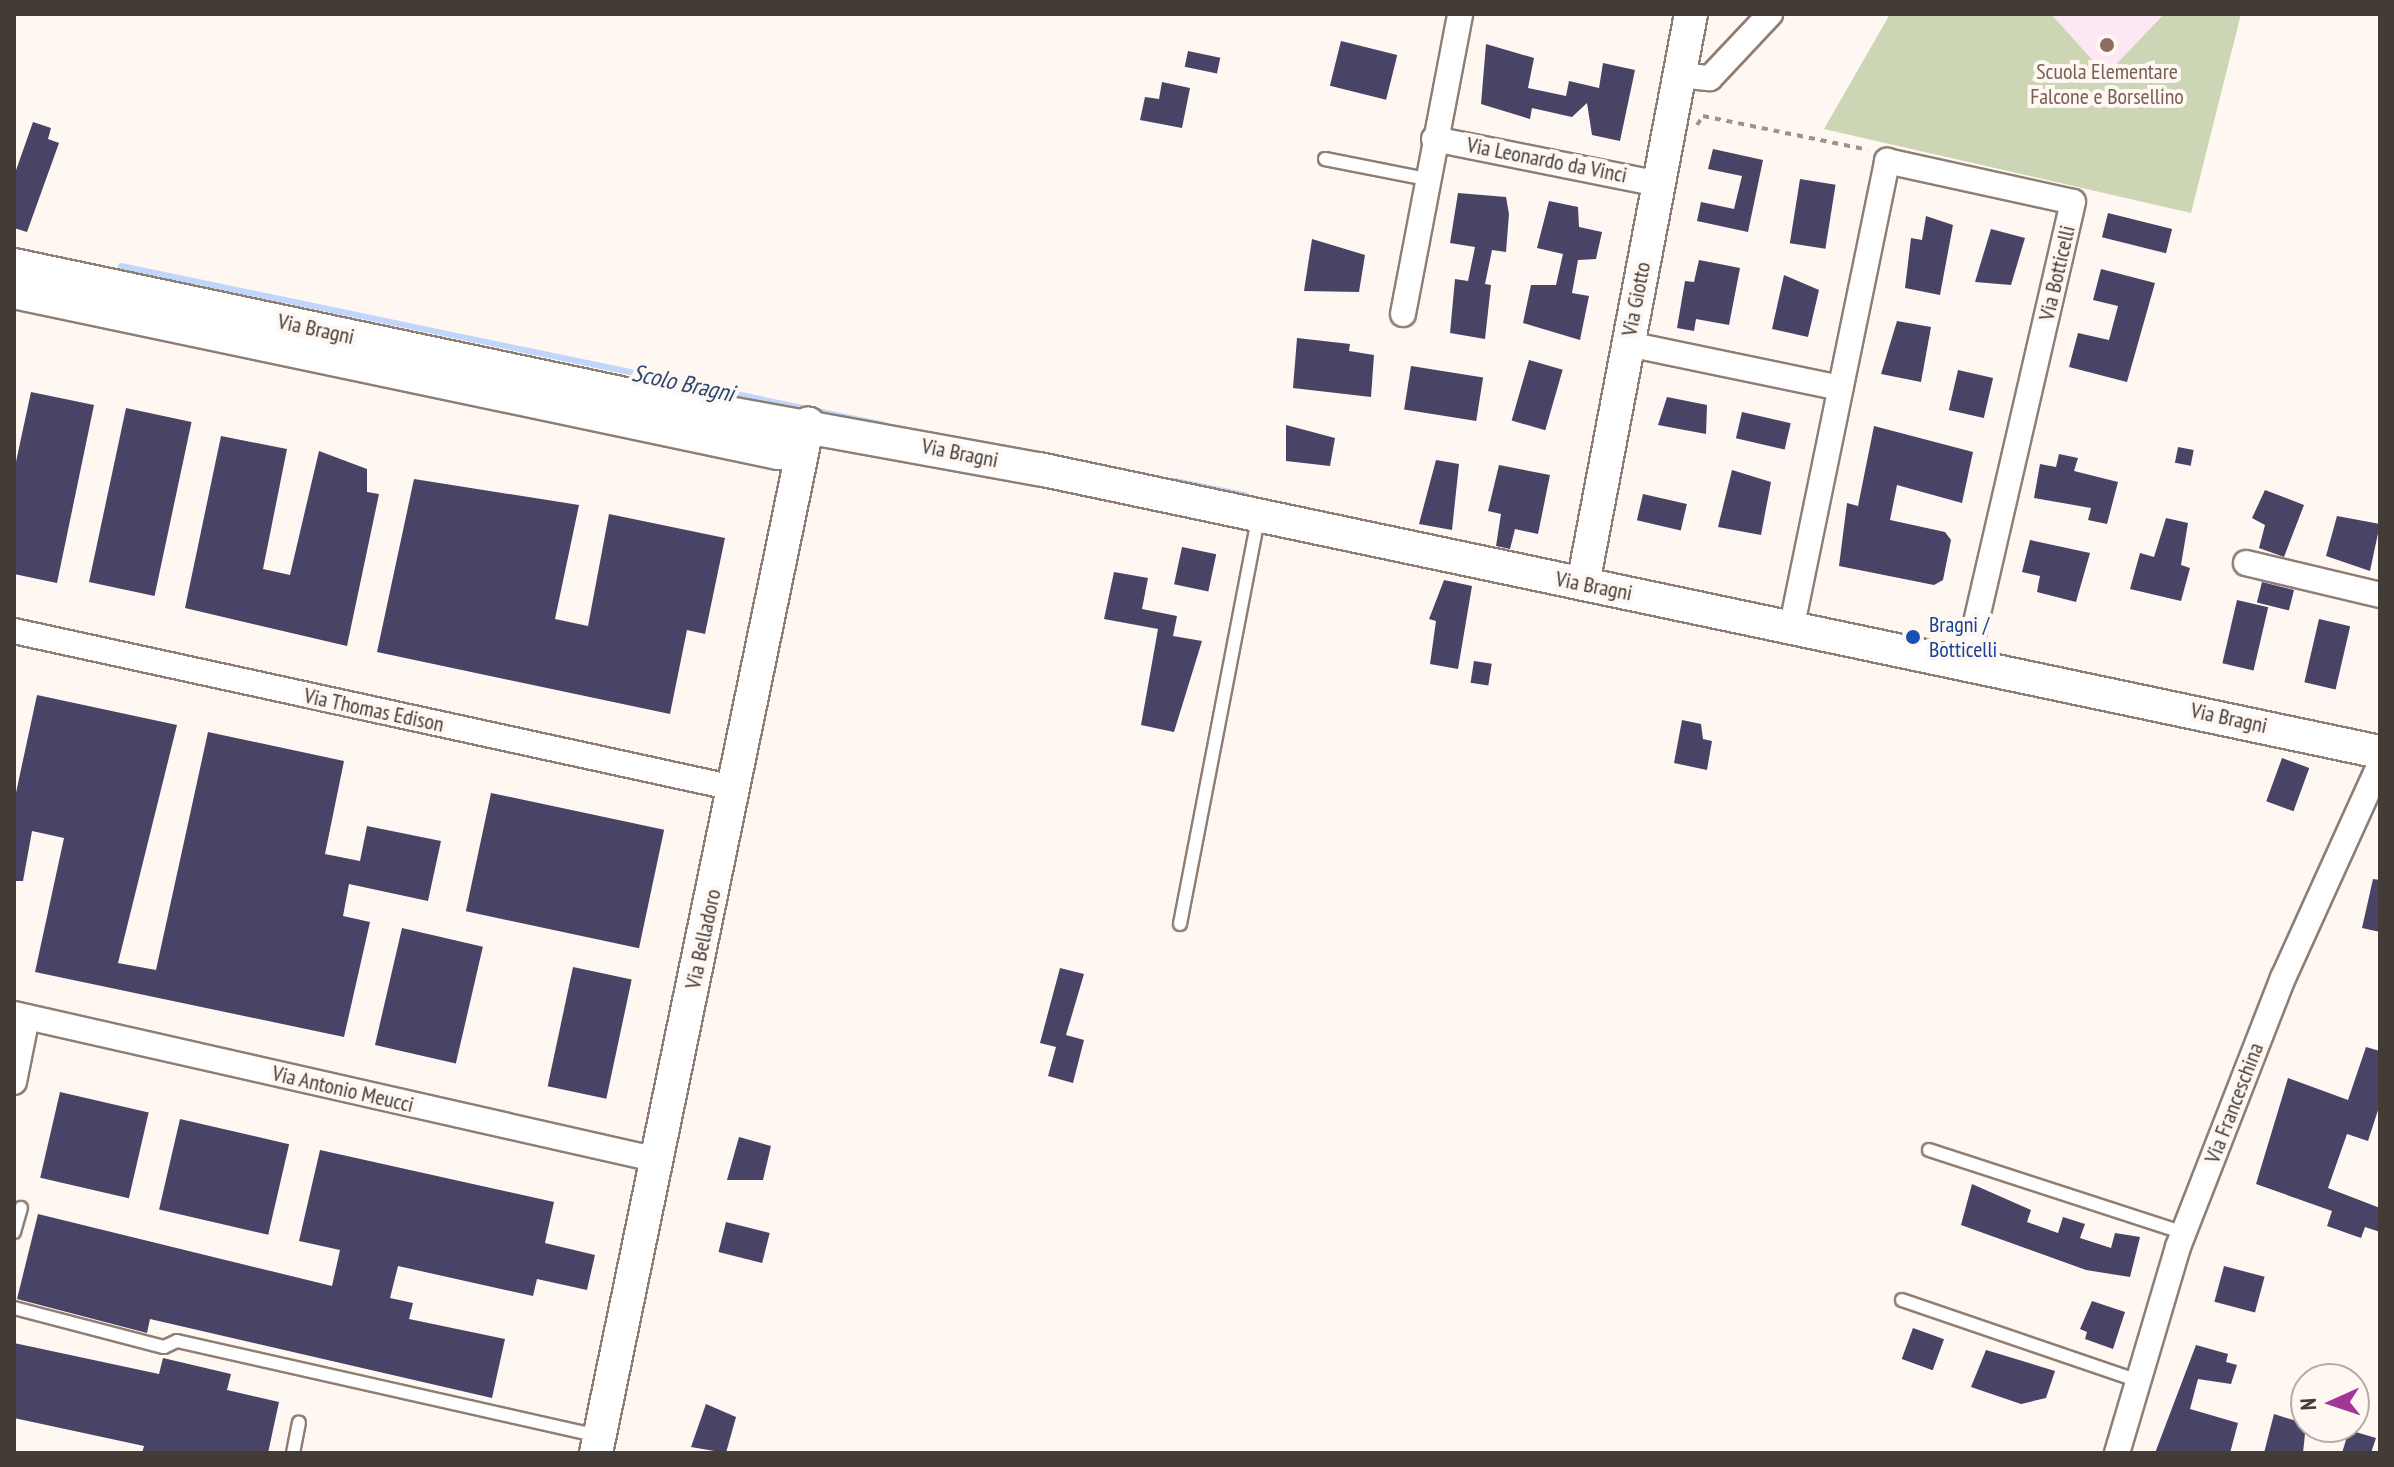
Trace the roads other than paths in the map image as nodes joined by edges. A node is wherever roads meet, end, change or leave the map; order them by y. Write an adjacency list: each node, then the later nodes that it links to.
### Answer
1 (1460, 14): 5 (street)
2 (1691, 14): 4 (main road, Via Giotto)
3 (1770, 14): 4 (street)
4 (1679, 75): 8 (main road, Via Giotto)
5 (1434, 139): 7 (street); 8 (street, Via Leonardo da Vinci)
6 (1325, 159): 7 (lane)
7 (1427, 179): 11 (street)
8 (1659, 184): 12 (main road, Via Giotto)
9 (14, 265): 14 (main road, Via Bragni)
10 (14, 292): 15 (main road, Via Bragni)
11 (1403, 314)
12 (1628, 344): 13 (street); 18 (main road, Via Giotto)
13 (1840, 388): 20 (street); 22 (street, Via Botticelli)
14 (808, 424): 15 (main road); 16 (main road, Via Bragni)
15 (790, 456): 25 (main road, Via Belladoro)
16 (1258, 518): 18 (main road, Via Bragni); 26 (lane)
17 (2246, 563): 19 (street)
18 (1583, 584): 20 (main road, Via Bragni)
19 (2380, 595)
20 (1792, 625): 22 (main road, Via Bragni)
21 (14, 631): 25 (street, Via Thomas Edison)
22 (1967, 661): 23 (main road, Via Bragni)
23 (2380, 752)
24 (2380, 764): 33 (street, Via Franceschina)
25 (734, 788): 30 (main road, Via Belladoro)
26 (1180, 924)
27 (21, 1016): 28 (street, Via Antonio Meucci); 30 (street, Via Antonio Meucci)
28 (14, 1082)
29 (1929, 1150): 33 (lane)
30 (658, 1160): 38 (main road, Via Belladoro)
31 (21, 1208): 32 (lane)
32 (14, 1232)
33 (2184, 1233): 36 (street, Via Franceschina)
34 (1902, 1300): 36 (lane)
35 (14, 1308): 38 (lane)
36 (2139, 1381): 40 (street, Via Franceschina)
37 (299, 1423): 39 (lane)
38 (598, 1445)
39 (293, 1453)
40 (2117, 1453)

